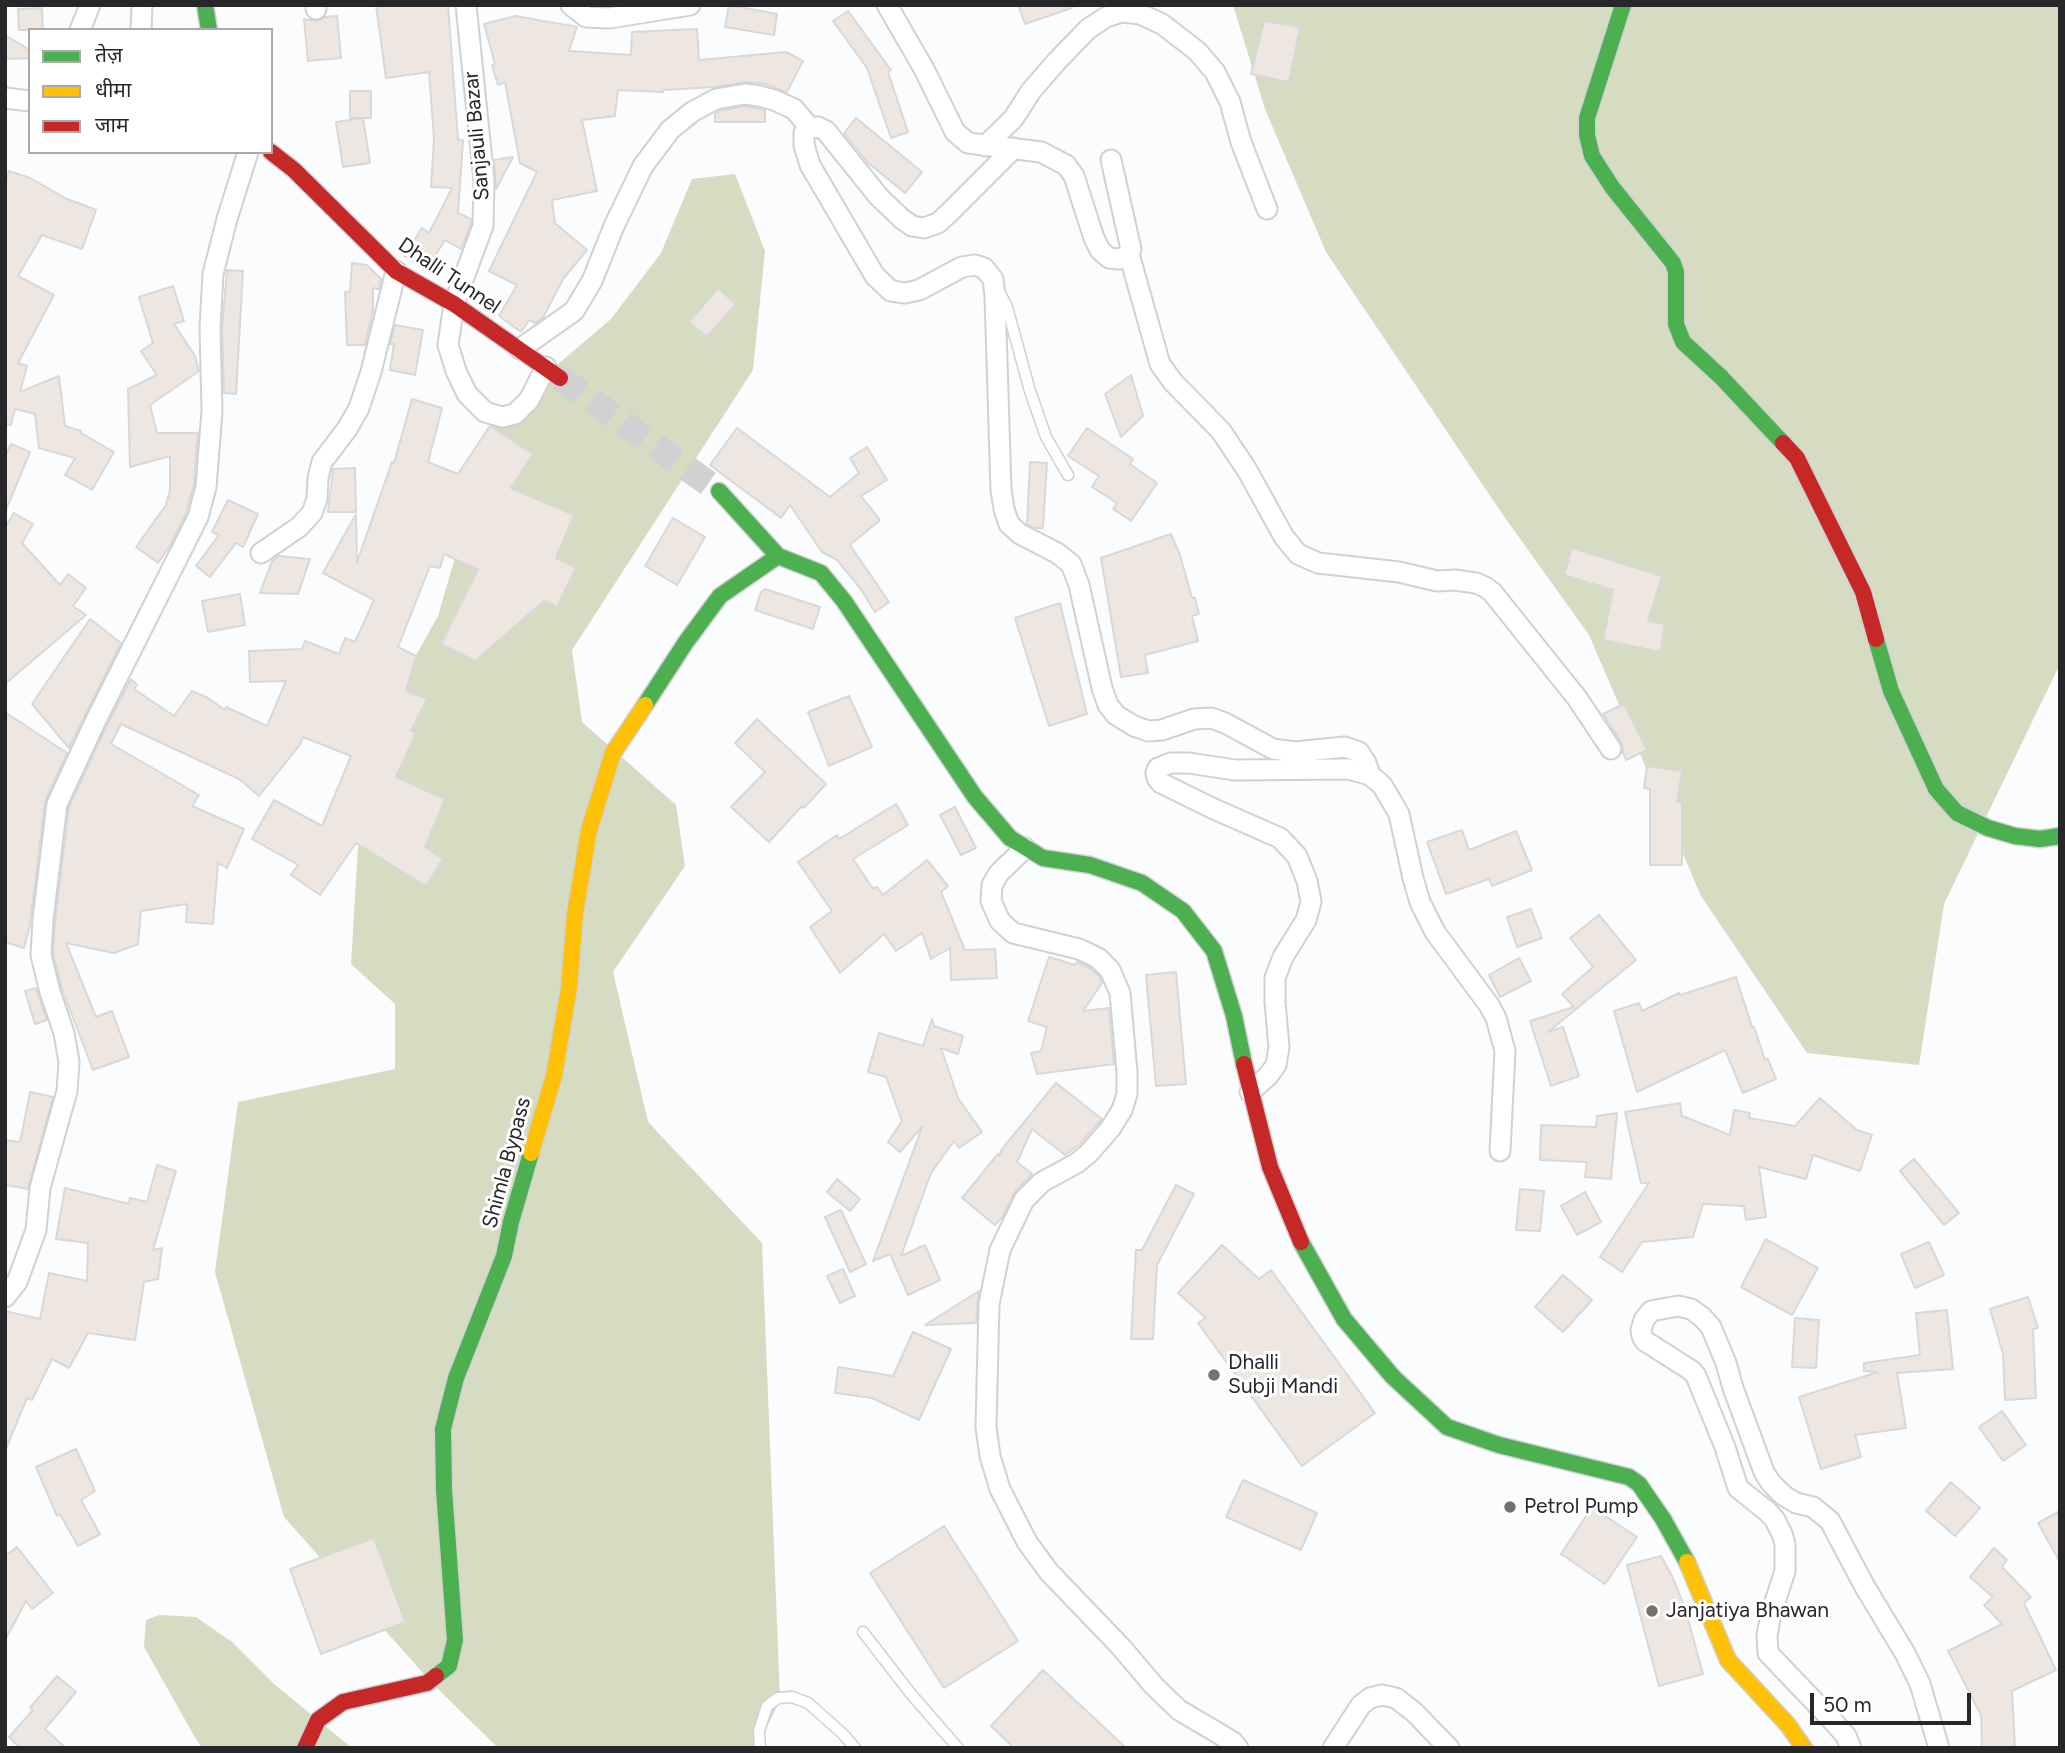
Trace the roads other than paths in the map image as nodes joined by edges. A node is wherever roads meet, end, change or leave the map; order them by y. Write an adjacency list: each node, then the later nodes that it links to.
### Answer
1 (90, 5): 9 (street)
2 (142, 5): 10 (street)
3 (205, 5): 11 (main road)
4 (466, 5): 24 (street, Sanjauli Bazar)
5 (571, 5): 6 (street)
6 (688, 5)
7 (887, 5): 15 (street)
8 (1623, 5): 33 (main road)
9 (81, 28)
10 (141, 28)
11 (209, 28)
12 (5, 98): 13 (street)
13 (28, 101)
14 (810, 128): 16 (street); 23 (street); 25 (street)
15 (985, 146): 16 (street); 20 (street)
16 (1014, 148): 21 (street)
17 (247, 154): 37 (street)
18 (273, 154): 22 (main road, Dhalli Tunnel)
19 (1111, 160): 21 (street)
20 (1267, 209)
21 (1129, 254): 31 (street)
22 (396, 271): 24 (main road, Dhalli Tunnel); 29 (street)
23 (993, 279): 27 (lane); 32 (street)
24 (454, 304): 25 (main road, Dhalli Tunnel); 26 (street, Sanjauli Bazar)
25 (520, 349): 26 (main road, Dhalli Tunnel)
26 (553, 373)
27 (1068, 475)
28 (719, 491): 30 (main road)
29 (261, 553)
30 (778, 556): 34 (main road); 39 (main road, Shimla Bypass)
31 (1611, 749)
32 (1370, 775): 35 (street); 36 (street)
33 (2060, 836)
34 (1025, 848): 35 (main road); 43 (street)
35 (1251, 1092): 46 (main road)
36 (1500, 1152)
37 (5, 1297)
38 (863, 1632): 42 (lane)
39 (305, 1748)
40 (760, 1748): 41 (lane)
41 (855, 1748)
42 (958, 1748)
43 (1238, 1748)
44 (1333, 1748): 45 (street)
45 (1449, 1748)
46 (1804, 1748)
47 (1852, 1748): 48 (street)
48 (1939, 1748)

